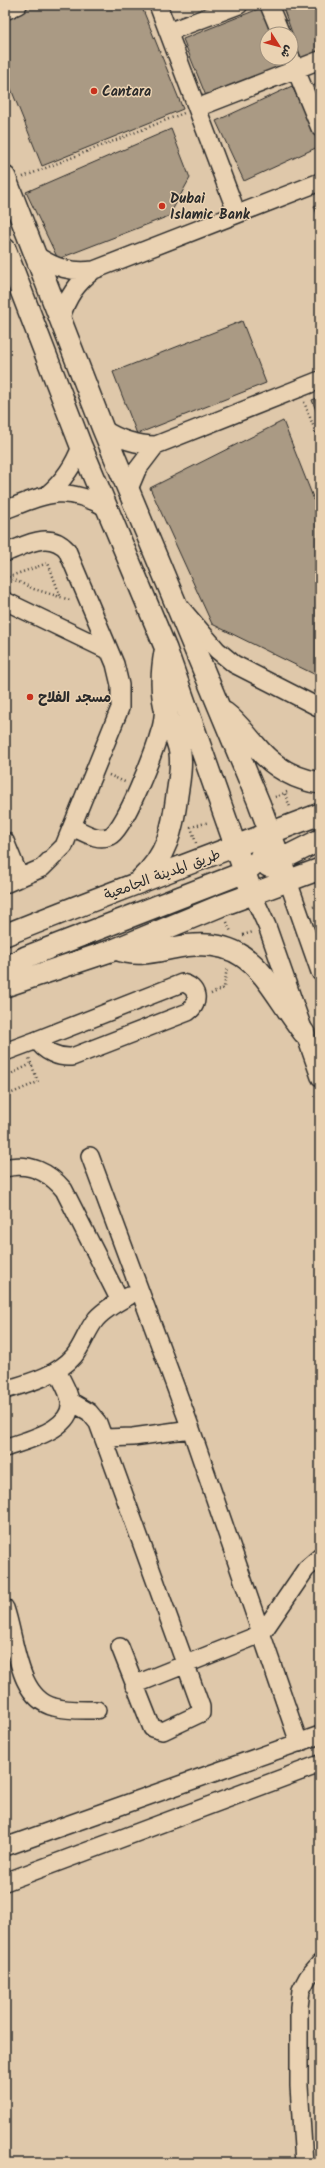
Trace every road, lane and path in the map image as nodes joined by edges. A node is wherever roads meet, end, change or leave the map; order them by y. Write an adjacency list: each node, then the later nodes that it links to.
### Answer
1 (18, 5): 5 (street)
2 (158, 5): 7 (street)
3 (239, 5): 7 (street)
4 (269, 5): 6 (street)
5 (5, 10)
6 (278, 26)
7 (168, 32): 12 (street)
8 (320, 60): 9 (street)
9 (299, 63)
10 (289, 66): 12 (street)
11 (294, 66): 13 (street)
12 (196, 108): 14 (path); 16 (street)
13 (320, 128)
14 (6, 180): 18 (main road)
15 (320, 182): 16 (street)
16 (237, 214): 19 (street)
17 (5, 249): 26 (main road)
18 (36, 255): 19 (street); 20 (main road)
19 (94, 270): 20 (street)
20 (61, 318): 23 (main road)
21 (320, 380): 22 (street)
22 (299, 389): 24 (path); 25 (street)
23 (103, 429): 25 (street); 27 (main road)
24 (320, 443)
25 (156, 445): 27 (street)
26 (81, 446): 28 (street); 29 (main road)
27 (129, 489): 35 (main road)
28 (48, 494): 29 (street); 30 (street)
29 (107, 508): 37 (main road)
30 (5, 510)
31 (5, 553): 36 (street)
32 (6, 578): 33 (path); 33 (path)
33 (61, 598): 36 (path)
34 (5, 600): 38 (street)
35 (174, 600): 40 (street); 41 (main road)
36 (90, 605): 38 (street)
37 (166, 649): 39 (main road); 48 (main road)
38 (109, 651): 44 (street)
39 (164, 705): 44 (street); 53 (main road)
40 (320, 708)
41 (219, 710): 42 (main road); 45 (main road)
42 (320, 783)
43 (320, 814): 45 (main road, طريق المدينة الجامعية)
44 (72, 827): 52 (street)
45 (271, 833): 48 (main road, طريق المدينة الجامعية); 49 (main road); 51 (main road)
46 (320, 840): 49 (main road)
47 (5, 841): 52 (street)
48 (237, 847): 51 (main road); 53 (main road, طريق المدينة الجامعية)
49 (280, 859): 54 (main road); 55 (main road)
50 (320, 869): 54 (main road)
51 (246, 872): 55 (main road); 58 (main road)
52 (12, 881)
53 (139, 881): 56 (main road, طريق المدينة الجامعية)
54 (288, 881): 55 (main road); 59 (street)
55 (252, 893): 57 (main road); 61 (street)
56 (5, 935)
57 (116, 949): 60 (main road); 61 (main road)
58 (5, 968)
59 (320, 972)
60 (5, 986)
61 (304, 1033): 66 (street)
62 (31, 1043): 62 (street); 63 (street); 64 (path)
63 (5, 1052)
64 (31, 1064): 65 (path); 67 (path)
65 (5, 1077)
66 (320, 1077)
67 (5, 1096)
68 (90, 1156): 70 (street)
69 (5, 1168): 71 (street)
70 (140, 1290): 71 (street); 75 (street)
71 (120, 1301): 72 (street)
72 (57, 1370): 73 (street); 74 (street)
73 (5, 1390)
74 (70, 1401): 76 (street); 77 (street)
75 (191, 1429): 76 (street); 80 (street)
76 (104, 1438): 82 (street)
77 (5, 1448)
78 (320, 1556): 80 (street)
79 (5, 1608): 84 (street)
80 (261, 1633): 82 (street); 86 (street)
81 (120, 1647): 83 (street)
82 (186, 1664): 83 (street); 83 (street)
83 (134, 1685)
84 (97, 1710)
85 (320, 1735): 86 (street)
86 (299, 1743): 88 (street)
87 (320, 1764): 89 (street)
88 (5, 1847)
89 (5, 1882)
90 (320, 1963): 91 (street)
91 (304, 2163)

